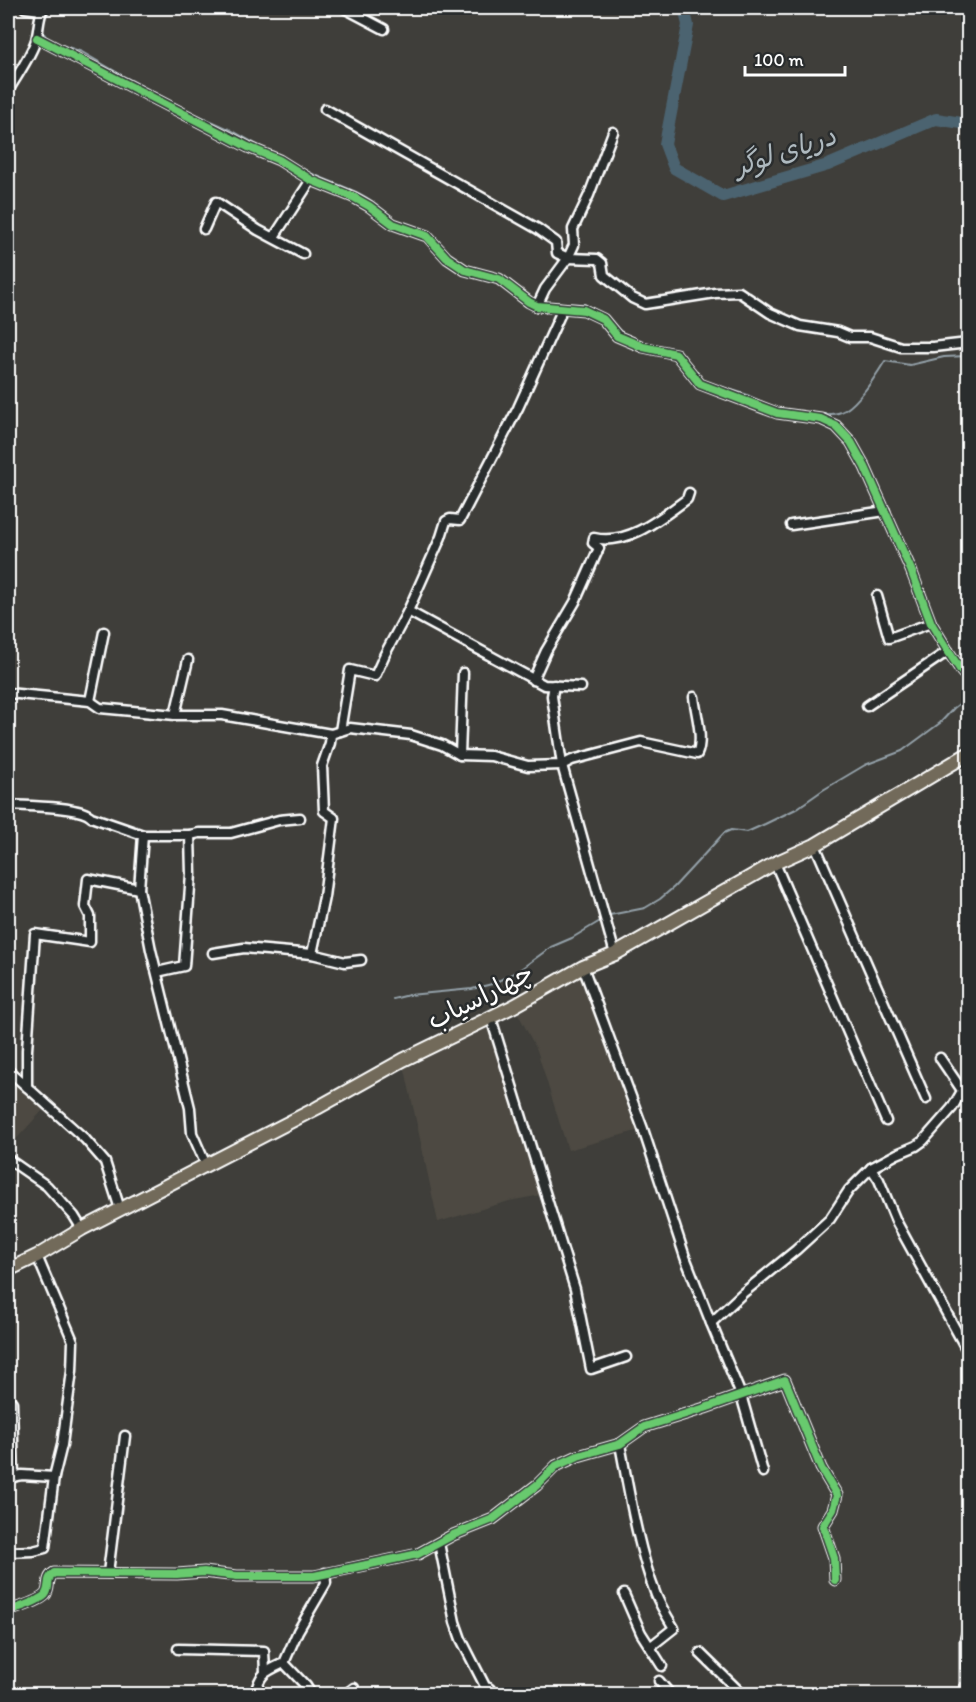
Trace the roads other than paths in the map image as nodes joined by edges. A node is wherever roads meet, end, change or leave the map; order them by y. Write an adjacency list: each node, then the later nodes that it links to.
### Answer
1 (25, 8): 3 (street)
2 (344, 8): 4 (street)
3 (42, 9): 5 (street)
4 (384, 30)
5 (37, 38): 6 (street); 9 (street)
6 (8, 91)
7 (325, 109): 13 (street)
8 (613, 132): 13 (street)
9 (311, 180): 11 (street); 14 (street)
10 (204, 228): 11 (street)
11 (274, 237): 12 (street)
12 (303, 254)
13 (568, 258): 14 (street); 16 (street)
14 (537, 306): 15 (street)
15 (559, 308): 18 (street); 21 (street)
16 (969, 344)
17 (689, 493): 28 (street)
18 (885, 511): 19 (street); 22 (street)
19 (791, 525)
20 (877, 596): 22 (street)
21 (408, 611): 28 (street); 36 (street)
22 (931, 623): 24 (street)
23 (104, 632): 33 (street)
24 (948, 651): 27 (street); 34 (street)
25 (188, 660): 35 (street)
26 (463, 673): 38 (street)
27 (969, 678)
28 (533, 680): 29 (street)
29 (554, 685): 30 (street); 39 (street)
30 (581, 687)
31 (8, 693): 33 (street)
32 (694, 698): 39 (street)
33 (90, 701): 35 (street)
34 (867, 706)
35 (175, 715): 36 (street)
36 (335, 733): 38 (street); 48 (street)
37 (969, 754): 44 (highway, چهاراسیاب)
38 (460, 755): 39 (street)
39 (562, 765): 49 (street)
40 (8, 805): 42 (street)
41 (300, 818): 43 (street)
42 (143, 835): 43 (street); 46 (street)
43 (190, 835): 52 (street)
44 (815, 845): 45 (highway, چهاراسیاب); 59 (street)
45 (775, 863): 49 (highway, چهاراسیاب); 61 (street)
46 (139, 889): 52 (street); 57 (street)
47 (213, 953): 48 (street)
48 (312, 954): 50 (street)
49 (615, 954): 51 (highway, چهاراسیاب)
50 (361, 960)
51 (583, 968): 53 (highway, چهاراسیاب); 69 (street)
52 (158, 972): 63 (street)
53 (491, 1018): 63 (highway, چهاراسیاب); 71 (street)
54 (940, 1058): 58 (street)
55 (8, 1070): 57 (street)
56 (969, 1081): 58 (street)
57 (27, 1087): 65 (street)
58 (963, 1090): 60 (street); 64 (street)
59 (926, 1099)
60 (969, 1099)
61 (886, 1121)
62 (8, 1159): 66 (street)
63 (206, 1165): 65 (highway, چهاراسیاب)
64 (871, 1168): 69 (street); 70 (street)
65 (120, 1209): 66 (highway, چهاراسیاب)
66 (82, 1229): 67 (highway, چهاراسیاب)
67 (37, 1256): 68 (highway, چهاراسیاب); 77 (street)
68 (8, 1270)
69 (711, 1323): 72 (street)
70 (969, 1352)
71 (626, 1357)
72 (741, 1395): 75 (street); 76 (street); 83 (street)
73 (8, 1403): 78 (street)
74 (125, 1436): 81 (street)
75 (620, 1444): 79 (street); 87 (street)
76 (763, 1472)
77 (54, 1477): 78 (street); 80 (street)
78 (11, 1478)
79 (439, 1543): 82 (street); 98 (street)
80 (8, 1552)
81 (108, 1573): 82 (street); 85 (street)
82 (326, 1573): 90 (street)
83 (835, 1580)
84 (624, 1594): 87 (street)
85 (8, 1611)
86 (968, 1629): 101 (street)
87 (650, 1647): 91 (street)
88 (178, 1649): 92 (street)
89 (700, 1653): 100 (street)
90 (284, 1663): 92 (street); 96 (street)
91 (662, 1666)
92 (265, 1672): 95 (street)
93 (659, 1681): 99 (street)
94 (354, 1688): 97 (street)
95 (255, 1695)
96 (311, 1695)
97 (346, 1695)
98 (494, 1695)
99 (670, 1695)
100 (742, 1695)
101 (965, 1695)

